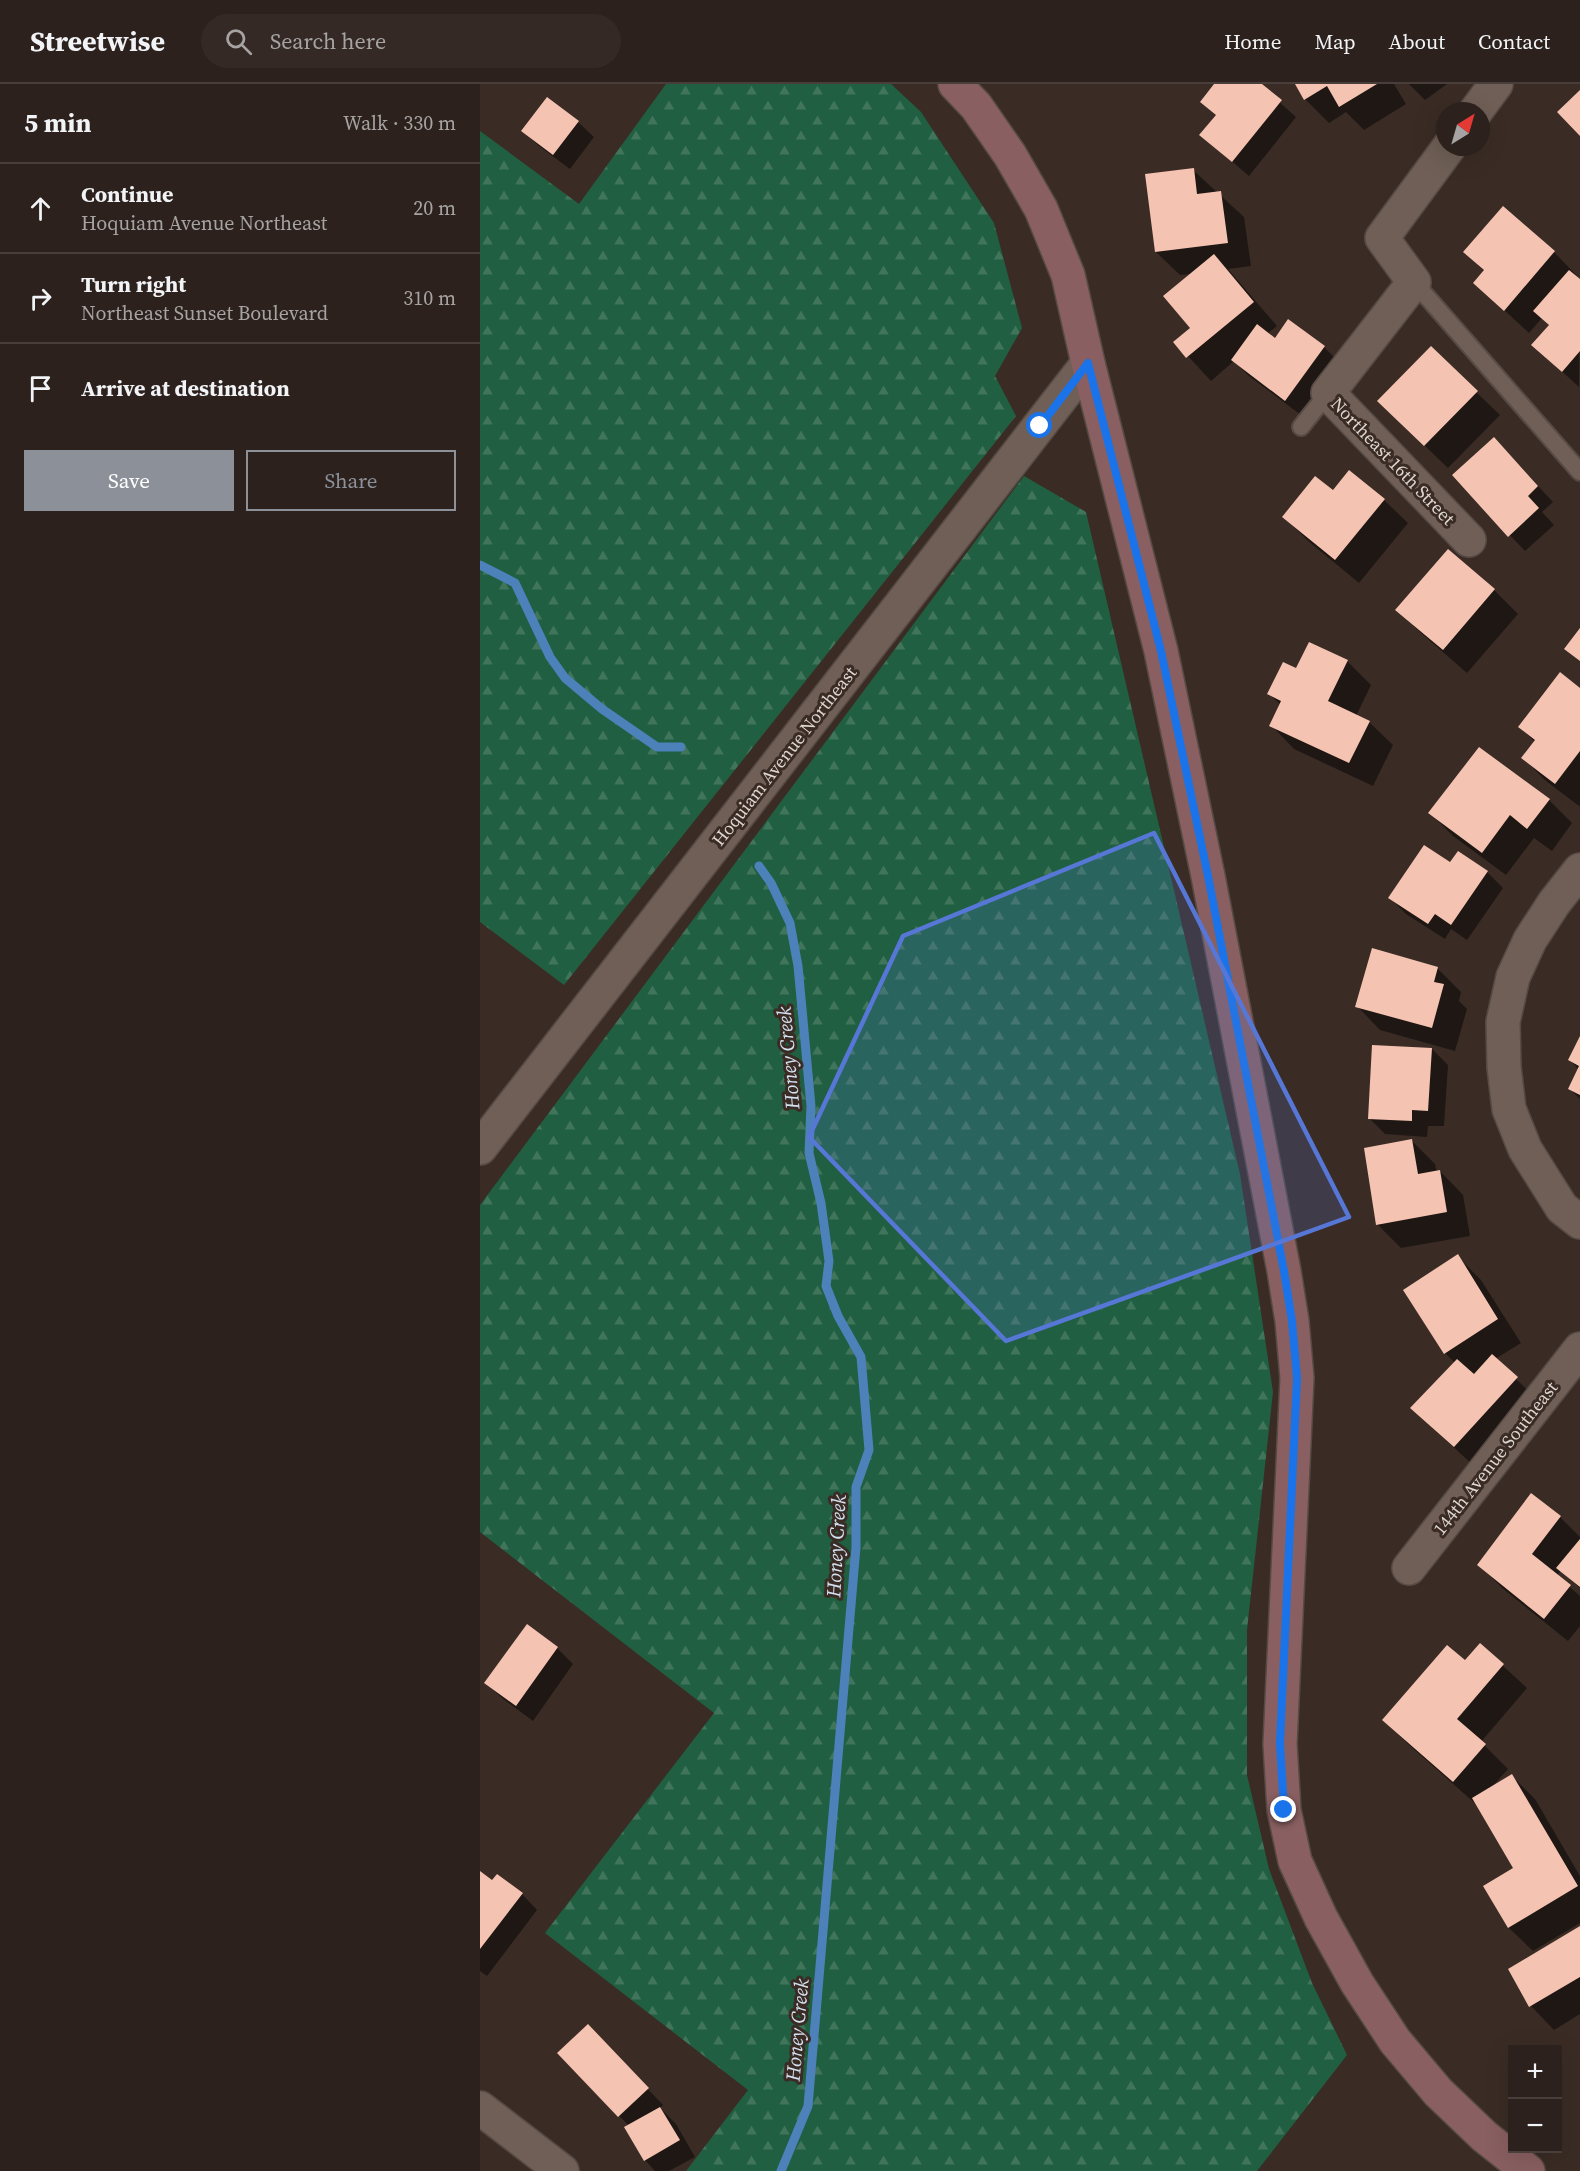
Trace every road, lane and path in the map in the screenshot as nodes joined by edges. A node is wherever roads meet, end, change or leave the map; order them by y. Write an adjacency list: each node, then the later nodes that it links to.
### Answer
1 (955, 84): 6 (main road)
2 (1496, 84): 3 (street)
3 (1483, 102)
4 (1442, 156): 5 (street)
5 (1414, 282): 7 (street, Northeast 16th Street); 9 (lane)
6 (1088, 363): 12 (street, Hoquiam Avenue Northeast); 18 (main road)
7 (1328, 393): 8 (lane); 10 (street, Northeast 16th Street)
8 (1301, 427)
9 (1580, 472)
10 (1469, 540)
11 (1580, 870): 13 (street)
12 (480, 1148)
13 (1580, 1222)
14 (1580, 1349): 15 (street, 144th Avenue Southeast)
15 (1409, 1568)
16 (480, 2108): 17 (street)
17 (562, 2171)
18 (1528, 2171)

